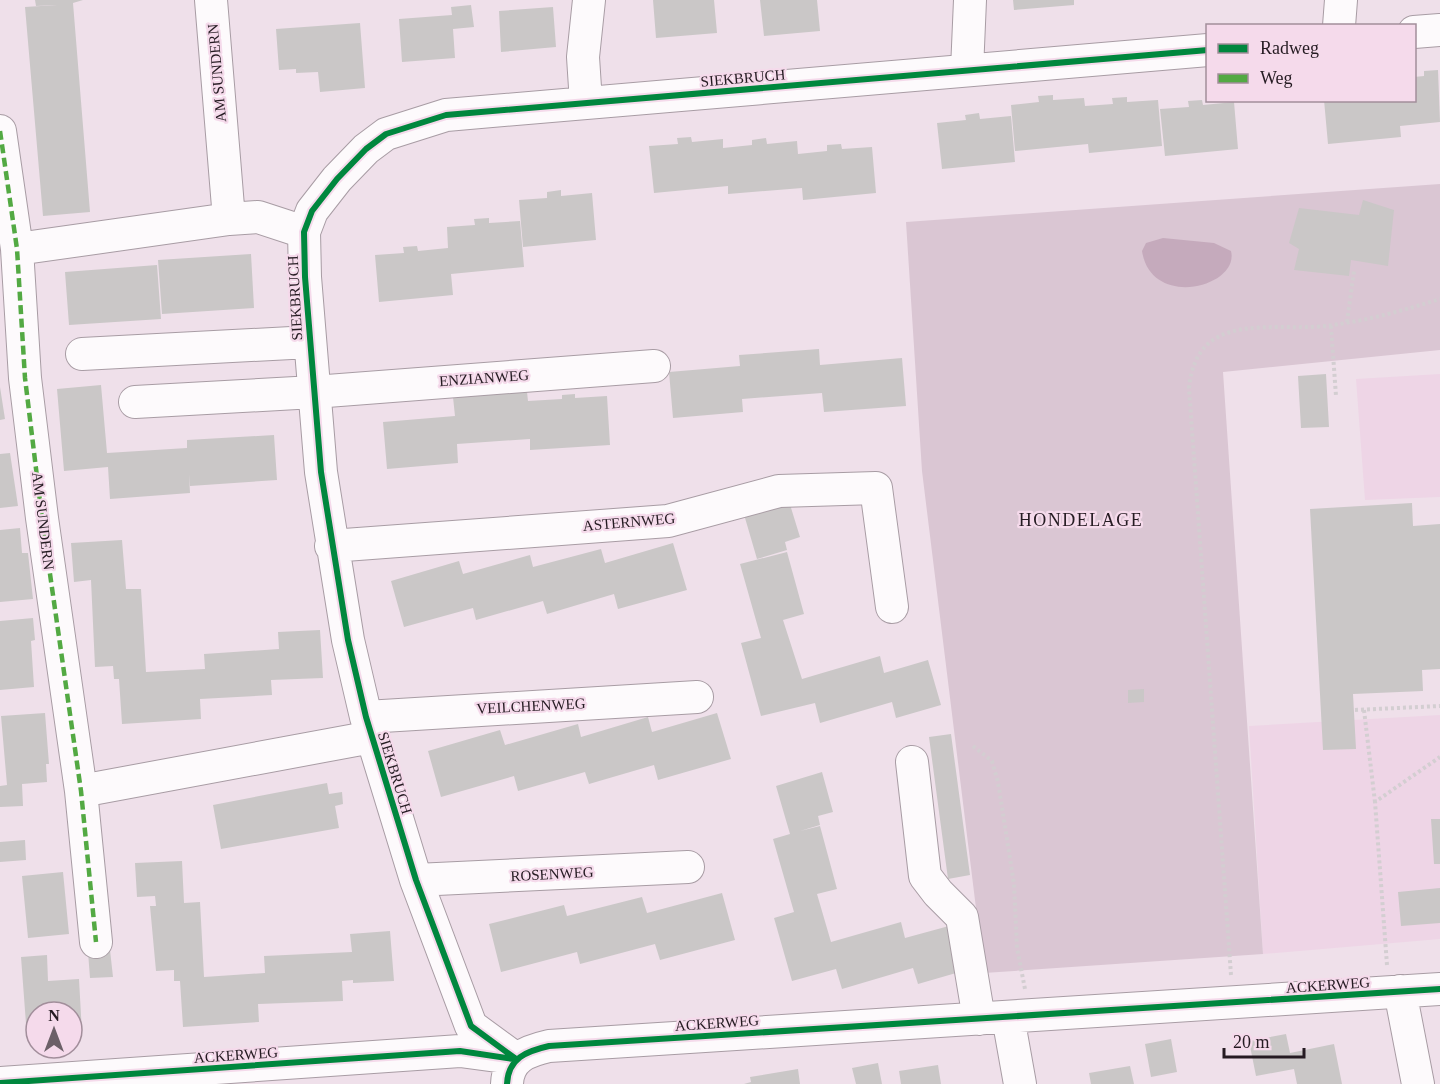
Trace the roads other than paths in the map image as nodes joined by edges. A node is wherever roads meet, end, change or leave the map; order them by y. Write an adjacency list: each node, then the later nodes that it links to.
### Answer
1 (211, 0): 12 (street, AM SUNDERN)
2 (589, 0): 10 (street)
3 (970, 0): 9 (street)
4 (1341, 0): 5 (street)
5 (1339, 24)
6 (1440, 30): 7 (street)
7 (1416, 32)
8 (1206, 50): 9 (street, SIEKBRUCH)
9 (967, 70): 10 (street, SIEKBRUCH)
10 (586, 103): 13 (street, SIEKBRUCH)
11 (0, 131): 14 (street, AM SUNDERN)
12 (229, 219): 13 (street); 14 (street)
13 (304, 232): 15 (street, SIEKBRUCH)
14 (17, 249): 25 (street, AM SUNDERN)
15 (310, 342): 16 (street); 18 (street, SIEKBRUCH)
16 (82, 354)
17 (654, 366): 18 (street, ENZIANWEG)
18 (314, 392): 19 (street, ENZIANWEG); 20 (street, SIEKBRUCH)
19 (135, 402)
20 (331, 546): 21 (street, ASTERNWEG); 23 (street, SIEKBRUCH)
21 (892, 607)
22 (697, 697): 23 (street, VEILCHENWEG)
23 (369, 727): 25 (street); 27 (street, SIEKBRUCH)
24 (912, 762): 31 (street)
25 (81, 791): 28 (street, AM SUNDERN)
26 (688, 867): 27 (street, ROSENWEG)
27 (416, 880): 32 (street, SIEKBRUCH)
28 (96, 942)
29 (1440, 988): 30 (street, ACKERWEG)
30 (1395, 992): 31 (street, ACKERWEG); 36 (street)
31 (1006, 1017): 32 (street, ACKERWEG); 35 (street)
32 (512, 1072): 33 (street, ACKERWEG)
33 (242, 1076): 34 (street, ACKERWEG)
34 (0, 1083)
35 (1020, 1084)
36 (1418, 1084)

